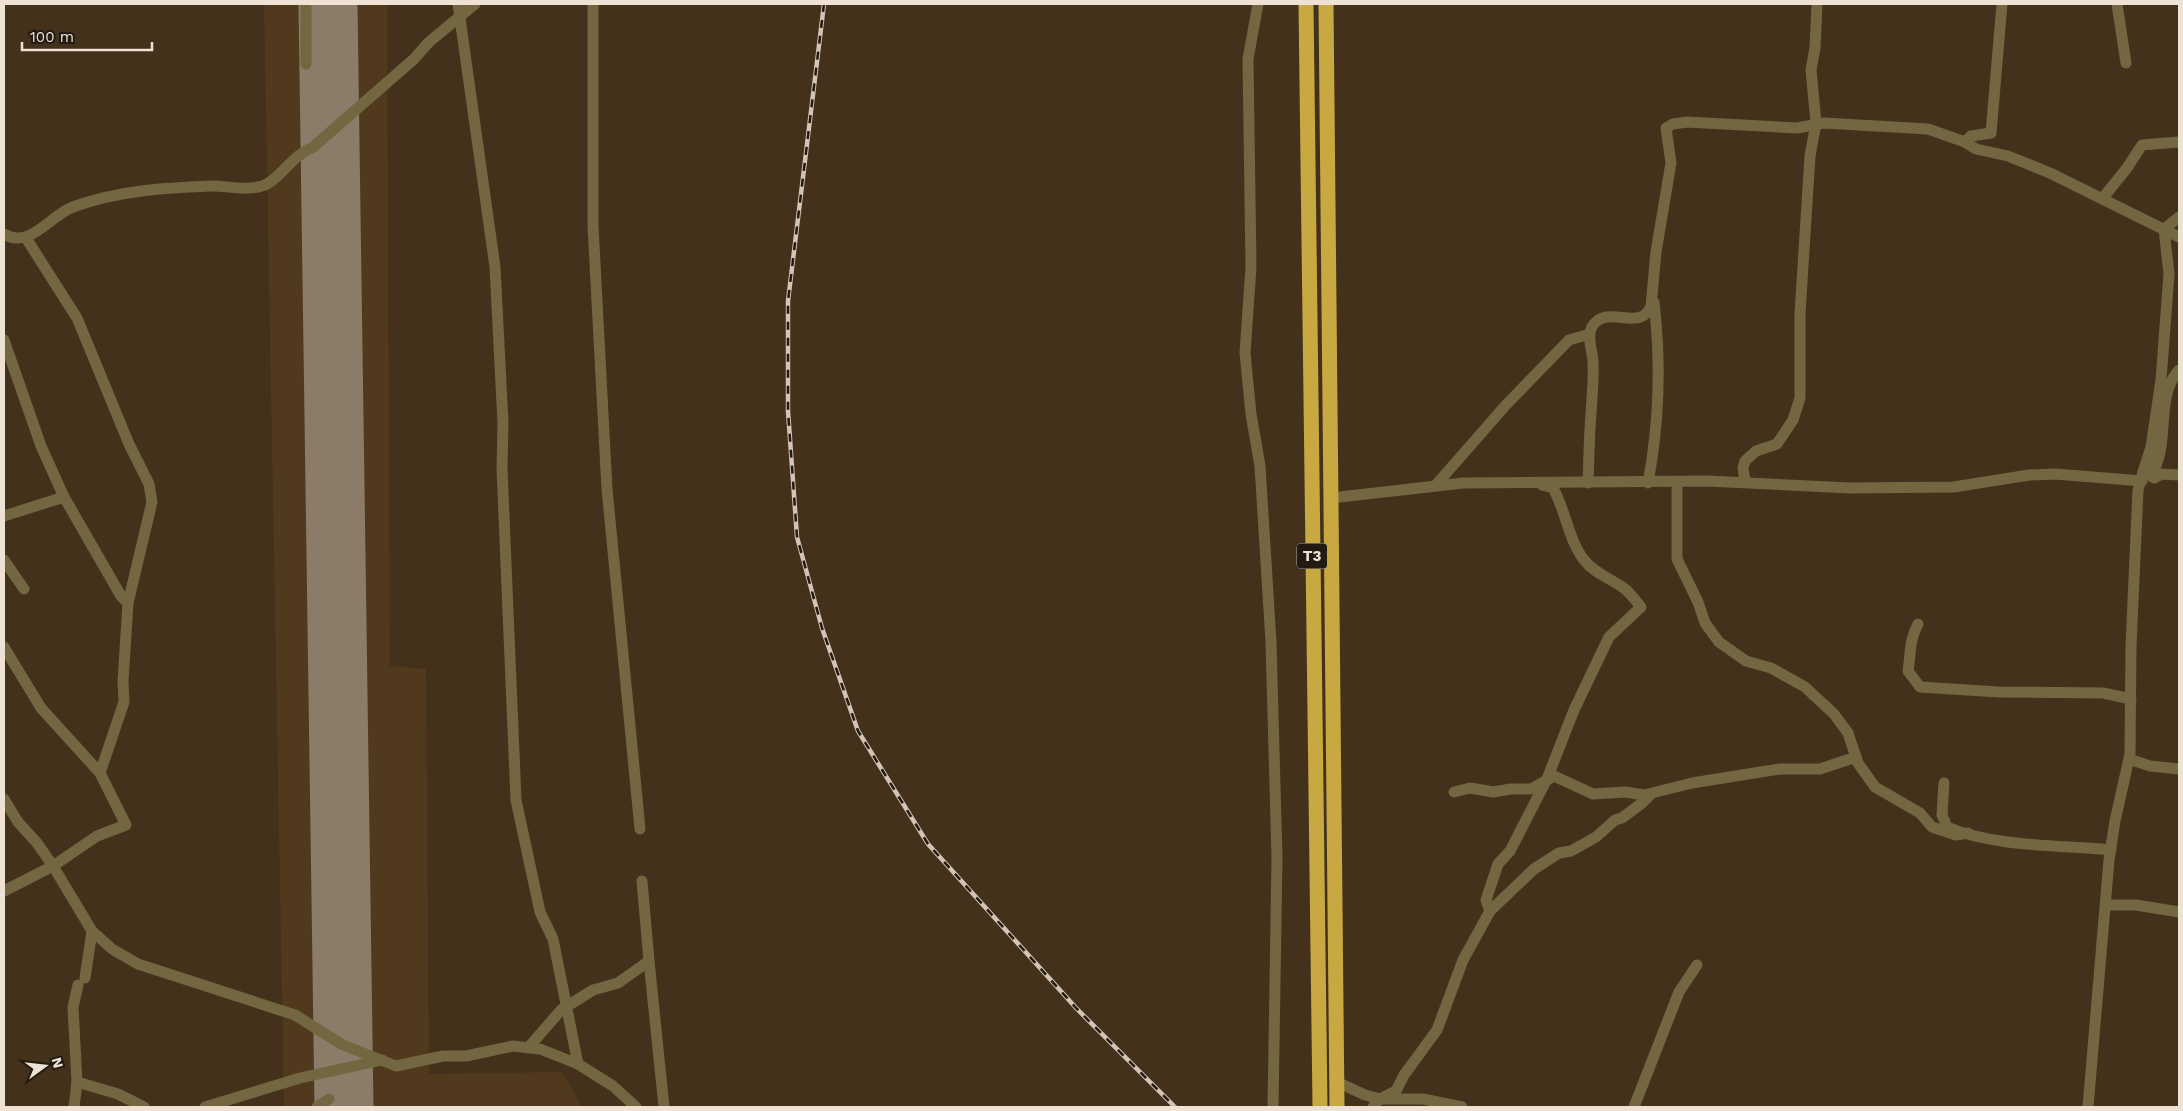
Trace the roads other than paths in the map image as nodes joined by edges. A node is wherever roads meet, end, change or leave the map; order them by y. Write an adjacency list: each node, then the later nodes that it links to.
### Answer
1 (306, 4): 13 (street)
2 (458, 4): 11 (street)
3 (475, 4): 11 (street)
4 (593, 4): 53 (street)
5 (1258, 4): 80 (street)
6 (1306, 4): 81 (highway, T3)
7 (1326, 4): 36 (highway, T3)
8 (1817, 4): 14 (street)
9 (2002, 4): 15 (street)
10 (2117, 4): 12 (street)
11 (461, 17): 22 (street); 65 (street)
12 (2126, 63)
13 (306, 64)
14 (1815, 125): 15 (street); 23 (street); 29 (street)
15 (1965, 142): 17 (street)
16 (2179, 142): 17 (street)
17 (2102, 199): 19 (street)
18 (2179, 217): 19 (street)
19 (2164, 229): 21 (street); 28 (street)
20 (4, 234): 22 (street)
21 (2179, 237)
22 (26, 238): 40 (street)
23 (1653, 292): 24 (street); 33 (street)
24 (1590, 334): 32 (street); 34 (street)
25 (4, 340): 35 (street)
26 (2179, 370): 28 (street)
27 (2179, 475): 28 (street)
28 (2143, 476): 29 (street); 43 (street)
29 (1745, 481): 30 (street)
30 (1677, 482): 33 (street); 44 (street)
31 (1529, 483): 32 (street); 34 (street); 48 (street)
32 (1588, 483): 33 (street)
33 (1648, 483)
34 (1435, 486): 36 (street)
35 (64, 497): 37 (street); 40 (street)
36 (1331, 498): 70 (highway, T3)
37 (4, 516)
38 (4, 560): 39 (street)
39 (24, 589)
40 (128, 603): 47 (street)
41 (1918, 624): 43 (street)
42 (4, 647): 47 (street)
43 (2132, 699): 45 (street)
44 (1856, 757): 51 (street); 54 (street)
45 (2129, 759): 46 (street); 55 (street)
46 (2179, 769)
47 (100, 773): 56 (street)
48 (1547, 779): 50 (street); 51 (street); 60 (street)
49 (1944, 783): 54 (street)
50 (1454, 792)
51 (1651, 794): 60 (street)
52 (4, 799): 56 (street)
53 (640, 829)
54 (1968, 833): 55 (street)
55 (2111, 850): 59 (street)
56 (53, 866): 58 (street); 62 (street)
57 (642, 881): 63 (street)
58 (4, 891)
59 (2106, 905): 61 (street); 85 (street)
60 (1490, 910): 73 (street)
61 (2179, 912)
62 (92, 932): 67 (street); 69 (street)
63 (650, 961): 65 (street); 79 (street)
64 (1697, 965): 84 (street)
65 (565, 1008): 66 (street); 68 (street)
66 (528, 1048): 67 (street); 68 (street)
67 (382, 1060): 76 (street)
68 (578, 1064): 78 (street)
69 (77, 1082): 72 (street); 74 (street)
70 (1337, 1082): 73 (street); 82 (highway, T3)
71 (329, 1099): 77 (street)
72 (124, 1103): 75 (street)
73 (1376, 1103): 83 (street)
74 (74, 1107)
75 (144, 1107)
76 (205, 1107)
77 (317, 1107)
78 (636, 1107)
79 (664, 1107)
80 (1273, 1107)
81 (1320, 1107)
82 (1337, 1107)
83 (1462, 1107)
84 (1634, 1107)
85 (2088, 1107)

